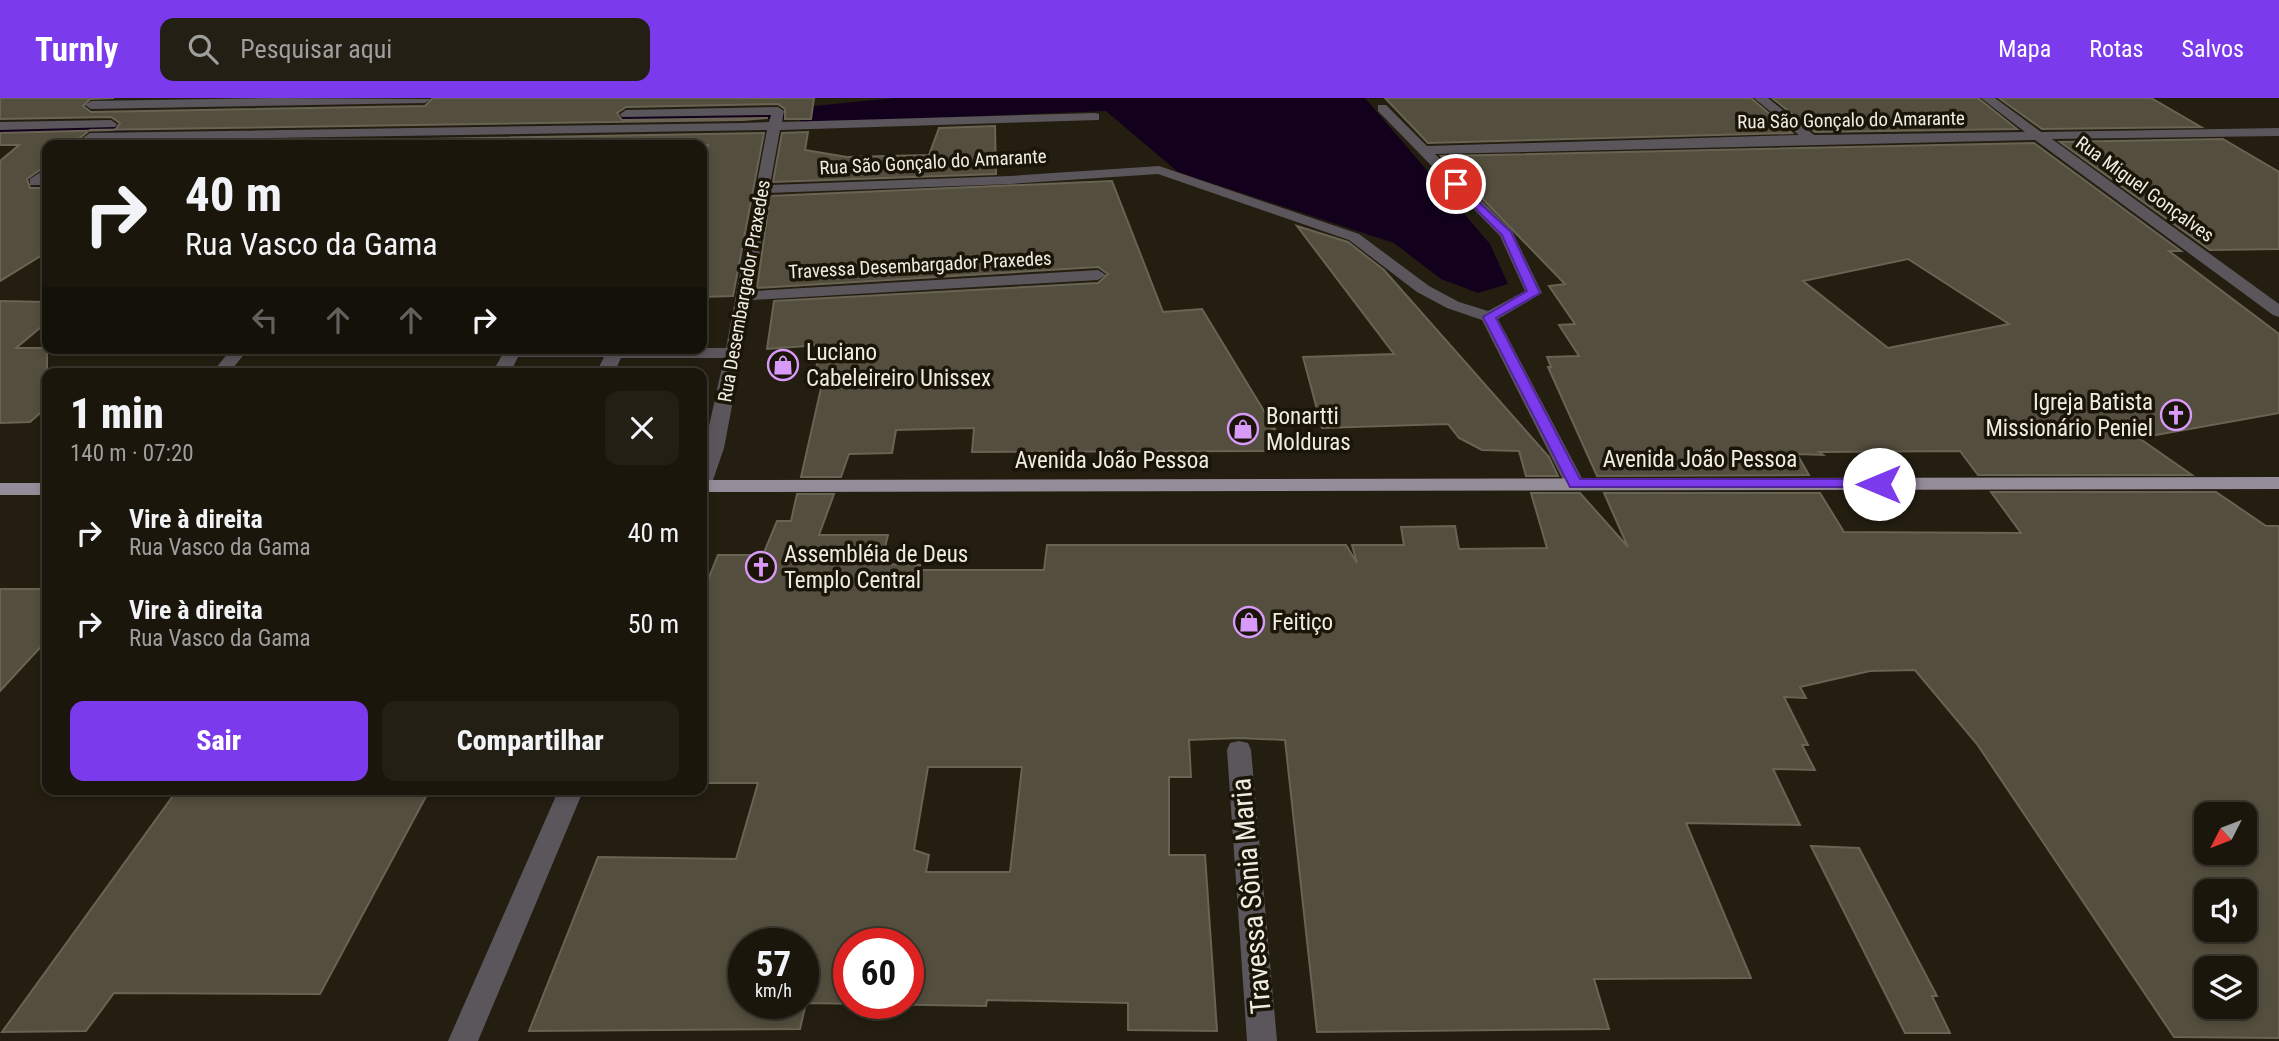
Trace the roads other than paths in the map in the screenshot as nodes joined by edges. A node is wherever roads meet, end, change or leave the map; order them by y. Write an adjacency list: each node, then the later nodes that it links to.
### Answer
1 (1759, 98): 16 (street)
2 (1987, 98): 15 (street, Rua Miguel Gonçalves)
3 (423, 102): 5 (street)
4 (779, 104): 7 (street); 11 (street, Rua Desembargador Praxedes)
5 (91, 105)
6 (1381, 108): 20 (street)
7 (607, 114)
8 (482, 117): 10 (street)
9 (1095, 117): 11 (street)
10 (0, 126)
11 (774, 131): 13 (street); 23 (street, Rua Desembargador Praxedes)
12 (2279, 132): 15 (street, Rua São Gonçalo do Amarante)
13 (238, 134): 14 (street); 19 (street)
14 (164, 135): 17 (street); 18 (street)
15 (2041, 137): 16 (street, Rua São Gonçalo do Amarante); 26 (street, Rua Miguel Gonçalves)
16 (1811, 139): 20 (street, Rua São Gonçalo do Amarante)
17 (86, 140)
18 (158, 140)
19 (231, 140)
20 (1423, 150): 27 (street)
21 (42, 176): 22 (street)
22 (35, 182)
23 (762, 189): 25 (street, Rua Desembargador Praxedes); 27 (street, Rua São Gonçalo do Amarante)
24 (1098, 275): 25 (street, Travessa Desembargador Praxedes)
25 (746, 296): 29 (street, Rua Desembargador Praxedes)
26 (2279, 312)
27 (1489, 317): 35 (street)
28 (707, 353): 29 (street)
29 (733, 353): 32 (street, Rua Desembargador Praxedes)
30 (236, 354): 31 (street)
31 (224, 368)
32 (707, 470)
33 (2279, 483): 35 (main road, Avenida João Pessoa)
34 (707, 484): 35 (main road, Avenida João Pessoa)
35 (1575, 484)
36 (0, 489): 37 (main road)
37 (42, 489)
38 (1239, 750): 41 (street, Travessa Sônia Maria)
39 (569, 795): 40 (street)
40 (463, 1041)
41 (1262, 1041)

